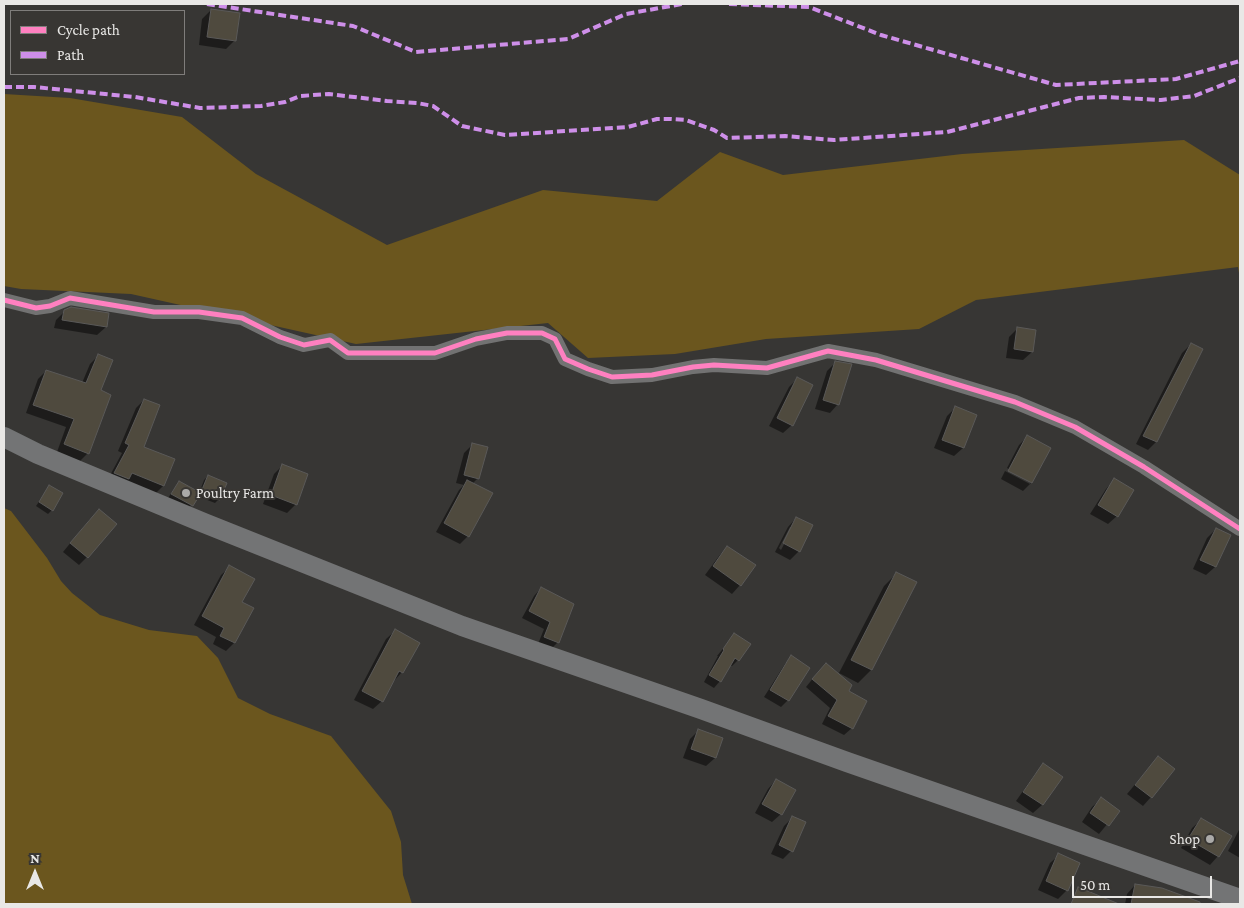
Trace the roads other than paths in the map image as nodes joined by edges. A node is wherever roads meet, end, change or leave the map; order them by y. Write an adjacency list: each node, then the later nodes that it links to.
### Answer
1 (4, 300): 3 (street)
2 (4, 437): 4 (main road)
3 (1240, 530)
4 (1240, 899)

